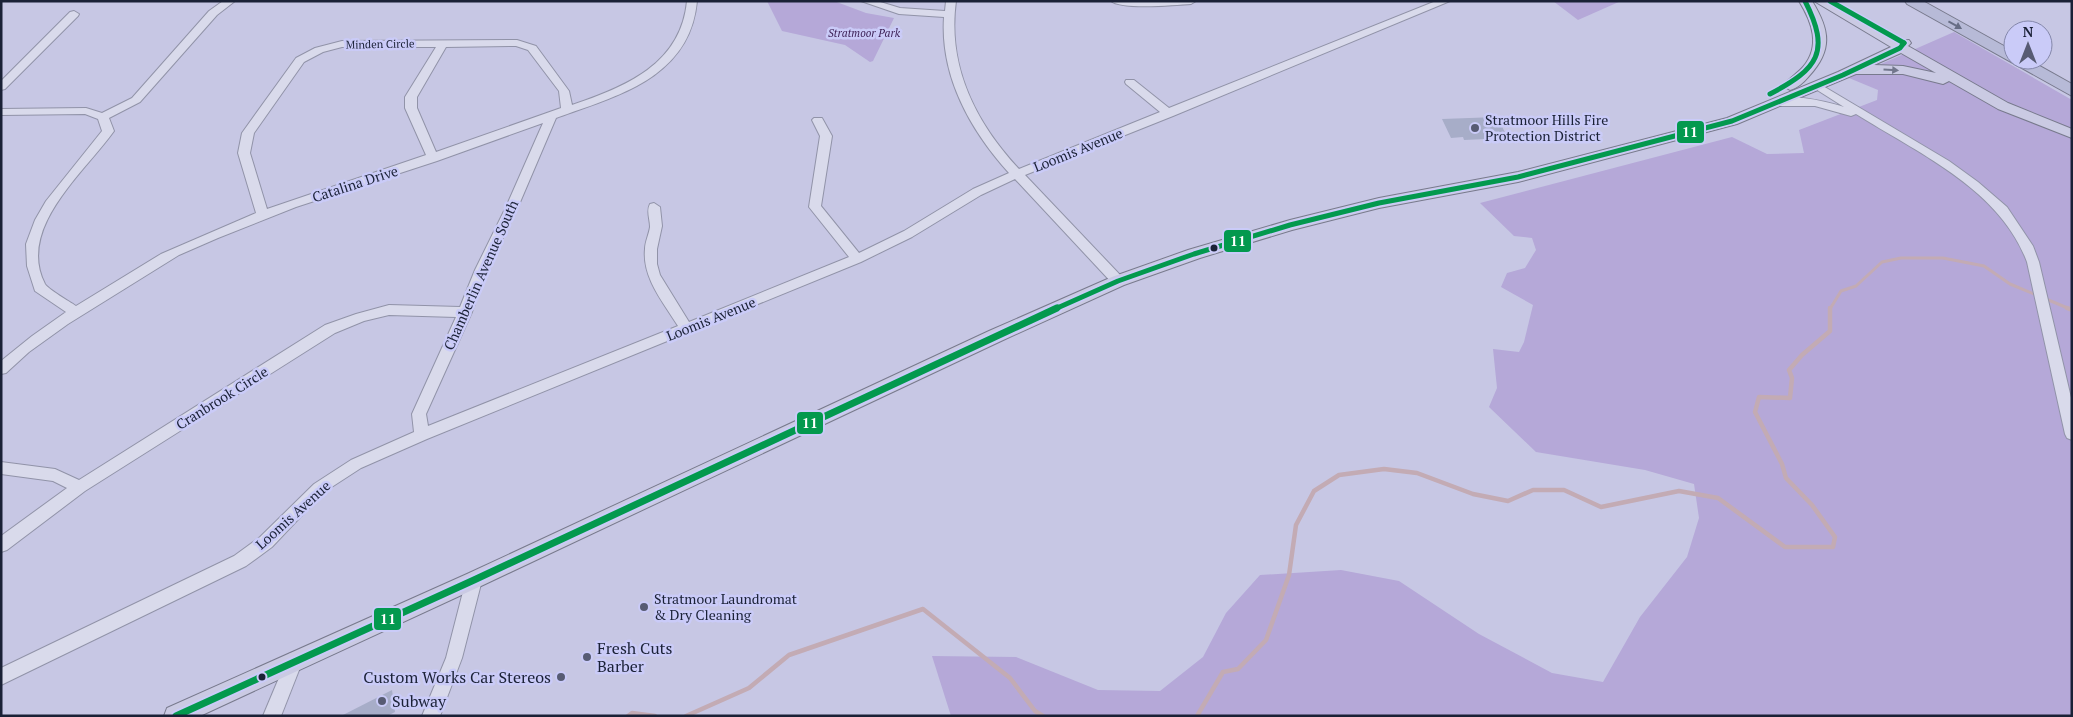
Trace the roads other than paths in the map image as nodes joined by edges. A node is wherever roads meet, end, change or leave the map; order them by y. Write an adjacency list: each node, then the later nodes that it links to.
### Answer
1 (230, 1): 34 (street)
2 (692, 1): 30 (street, Catalina Drive)
3 (866, 1): 14 (street)
4 (951, 1): 14 (street)
5 (1116, 1): 6 (street)
6 (1191, 1)
7 (1445, 1): 32 (street, Loomis Avenue)
8 (1805, 1): 24 (main road)
9 (1820, 1): 17 (main road)
10 (1830, 1): 17 (main road)
11 (1912, 1): 18 (highway, one-way to 18)
12 (1940, 1): 15 (highway)
13 (74, 14): 26 (street)
14 (948, 14): 40 (street)
15 (2003, 36)
16 (444, 43): 30 (street, Minden Circle); 39 (street); 42 (street, Minden Circle)
17 (1899, 45): 21 (main road); 24 (main road); 29 (main road); 37 (main road)
18 (2003, 51)
19 (2053, 65): 22 (highway)
20 (2035, 70): 27 (highway)
21 (1843, 75): 25 (main road); 29 (main road, one-way to 29)
22 (2072, 75)
23 (1130, 82): 32 (street)
24 (1790, 86): 38 (main road)
25 (1818, 86): 28 (main road); 36 (street)
26 (1, 87)
27 (2072, 91)
28 (1778, 103): 36 (street); 38 (main road)
29 (2003, 106): 37 (main road)
30 (567, 110): 33 (street, Catalina Drive)
31 (1, 112): 34 (street)
32 (1169, 114): 40 (street, Loomis Avenue)
33 (550, 116): 39 (street, Catalina Drive); 46 (street, Chamberlin Avenue South)
34 (103, 117): 45 (street)
35 (818, 120): 43 (street)
36 (1877, 122): 49 (street)
37 (2072, 133)
38 (1635, 147): 44 (main road)
39 (433, 158): 42 (street, Catalina Drive)
40 (1017, 174): 43 (street, Loomis Avenue); 44 (street)
41 (654, 207): 47 (street)
42 (263, 214): 45 (street, Catalina Drive)
43 (857, 259): 47 (street, Loomis Avenue)
44 (1118, 281): 54 (main road)
45 (75, 312): 48 (street, Catalina Drive)
46 (465, 312): 50 (street, Chamberlin Avenue South); 52 (street, Cranbrook Circle)
47 (686, 329): 50 (street, Loomis Avenue)
48 (1, 369)
49 (2072, 434)
50 (422, 435): 56 (street, Loomis Avenue)
51 (1, 468): 52 (street)
52 (80, 487): 53 (street, Cranbrook Circle)
53 (1, 545)
54 (474, 580): 55 (main road); 59 (street)
55 (295, 660): 57 (main road); 58 (street)
56 (1, 677)
57 (175, 716)
58 (272, 716)
59 (431, 716)

